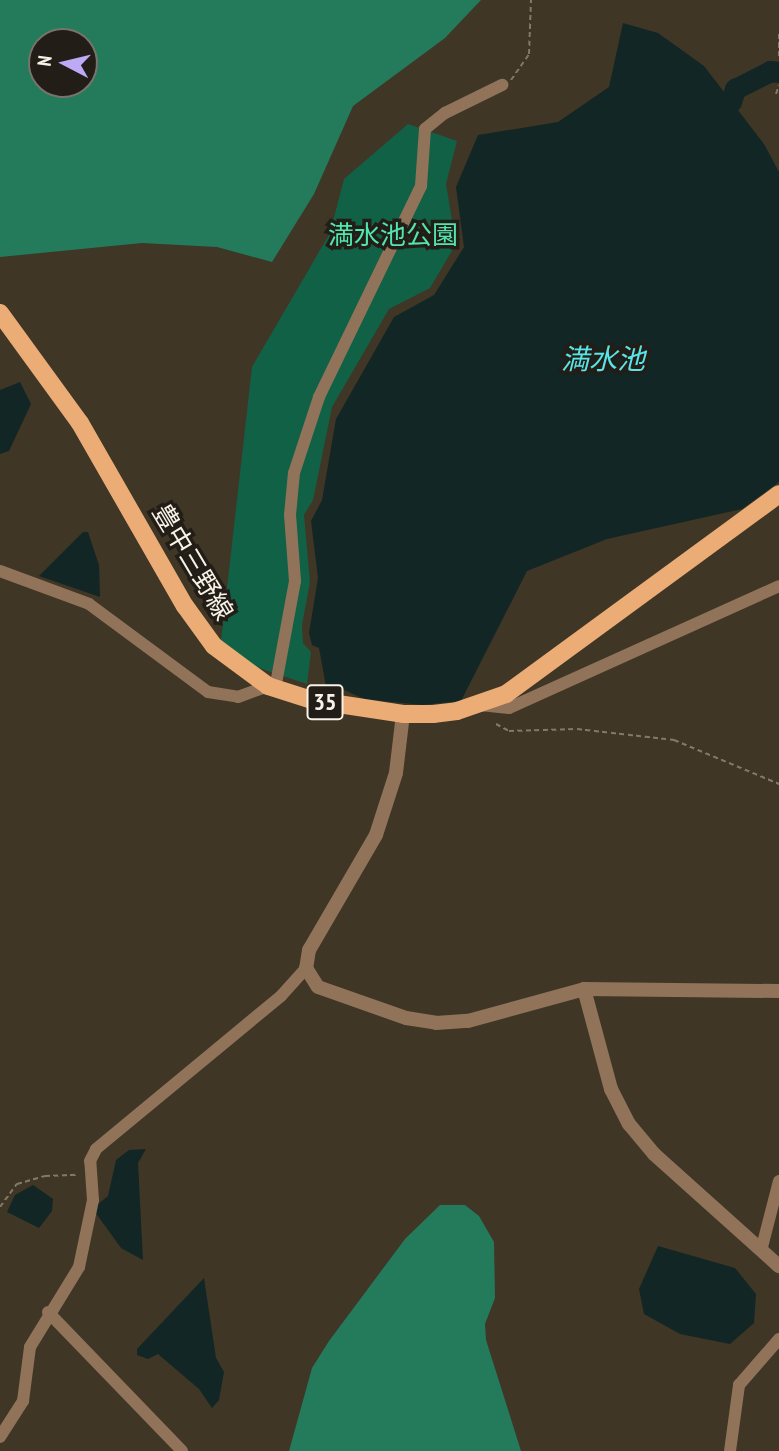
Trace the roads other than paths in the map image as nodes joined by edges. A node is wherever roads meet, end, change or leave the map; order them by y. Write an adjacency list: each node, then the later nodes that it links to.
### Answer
1 (502, 85): 6 (street)
2 (0, 313): 6 (main road, 豊中三野線 / 35)
3 (779, 494): 7 (main road, 豊中三野線 / 35)
4 (0, 571): 6 (street)
5 (779, 586): 7 (street)
6 (272, 687): 8 (main road, 豊中三野線 / 35)
7 (480, 705): 8 (main road, 豊中三野線 / 35)
8 (403, 714): 9 (street)
9 (306, 968): 10 (street); 15 (street)
10 (584, 989): 11 (street); 13 (street)
11 (779, 991)
12 (779, 1181): 13 (street)
13 (762, 1247): 14 (street)
14 (779, 1266)
15 (48, 1312): 17 (street); 18 (street)
16 (779, 1339): 19 (street)
17 (0, 1437)
18 (182, 1451)
19 (730, 1451)

